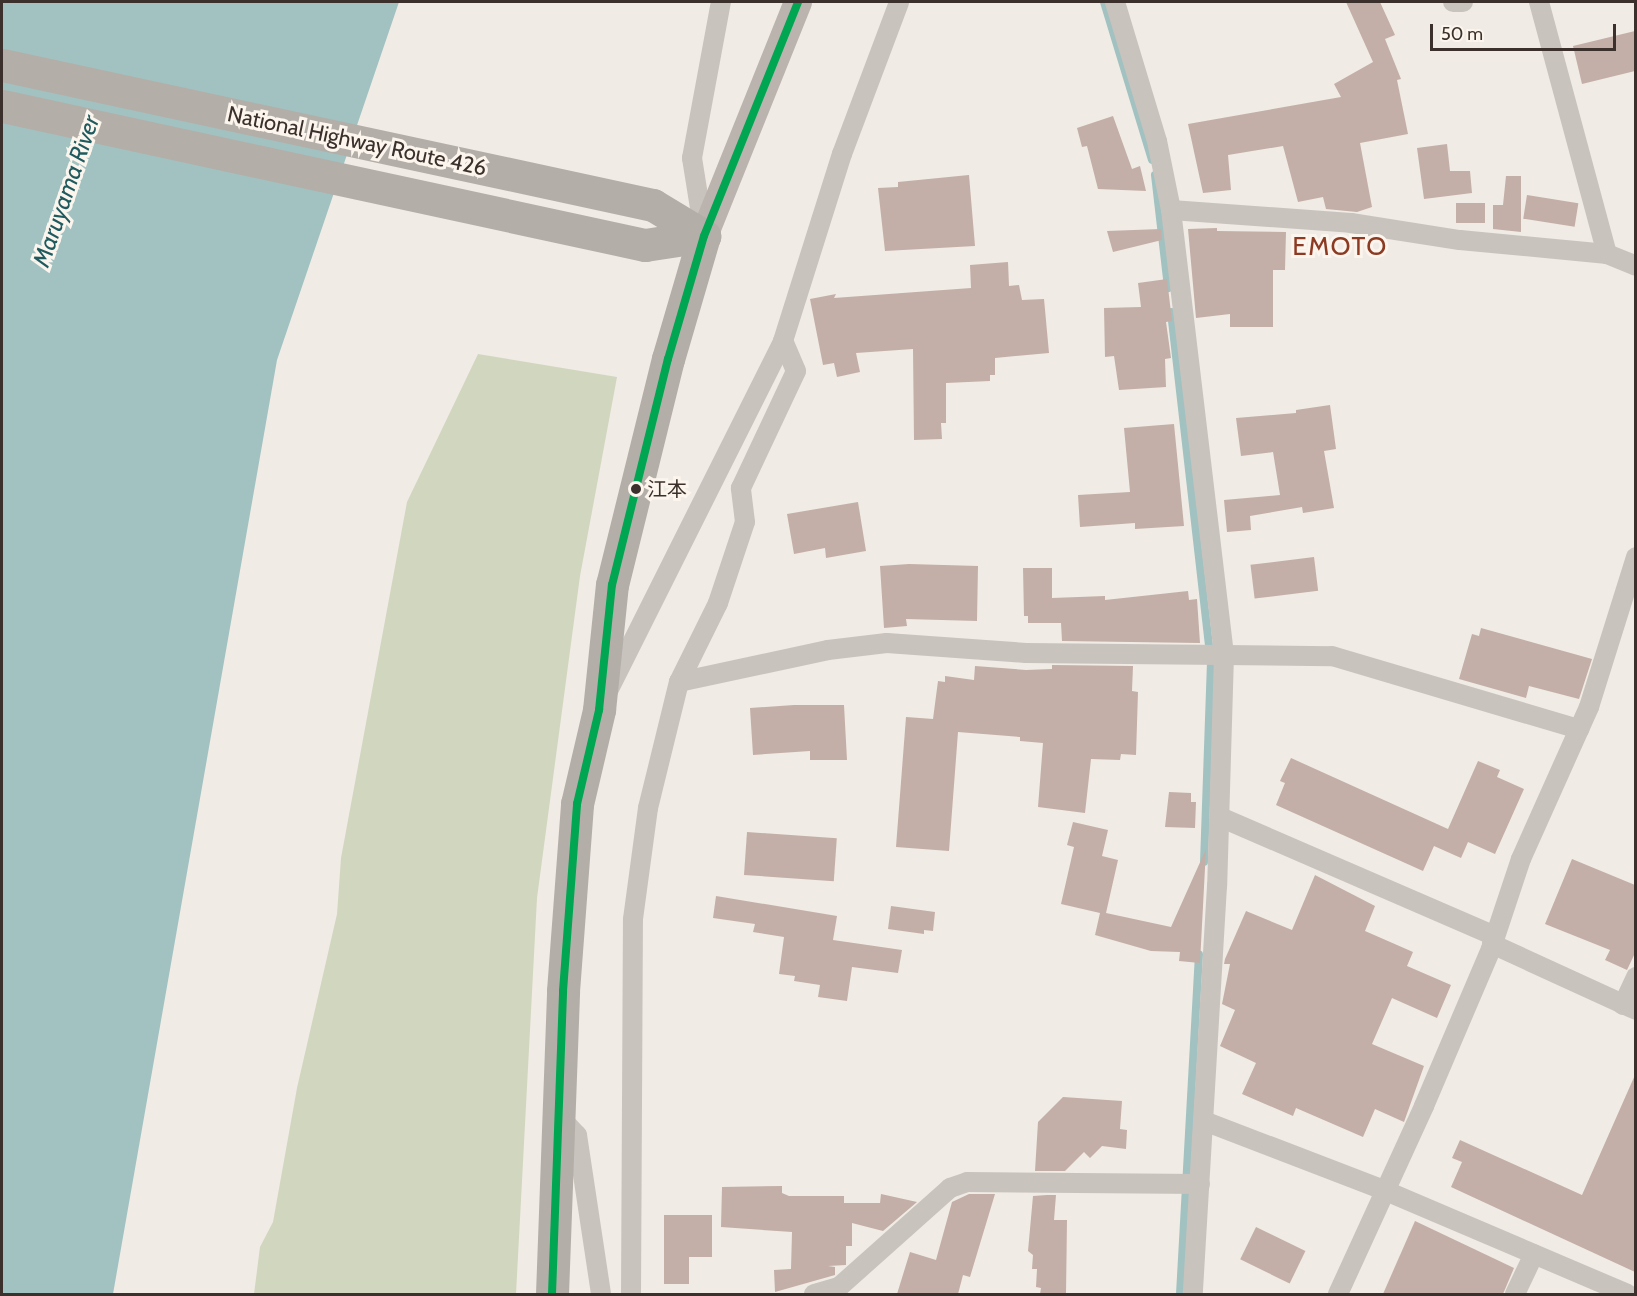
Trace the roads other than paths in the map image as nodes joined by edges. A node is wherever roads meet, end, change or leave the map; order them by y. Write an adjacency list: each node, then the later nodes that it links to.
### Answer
1 (722, 2): 11 (street)
2 (798, 2): 11 (main road)
3 (899, 2): 14 (street)
4 (1115, 2): 10 (street)
5 (1453, 2): 6 (street)
6 (1463, 2)
7 (1539, 2): 12 (street)
8 (2, 65): 11 (highway, National Highway Route 426)
9 (2, 106): 11 (highway, National Highway Route 426)
10 (1171, 210): 12 (street); 16 (street)
11 (704, 236): 18 (highway)
12 (1607, 254): 13 (street)
13 (1635, 266)
14 (783, 341): 17 (street); 18 (street)
15 (1635, 557): 19 (street)
16 (1224, 655): 17 (street); 19 (street); 20 (street)
17 (680, 682): 31 (street)
18 (599, 710): 24 (highway)
19 (1579, 729): 21 (street)
20 (1220, 817): 21 (street); 25 (street)
21 (1492, 939): 23 (street); 27 (street)
22 (1635, 977): 23 (street)
23 (1629, 1007)
24 (559, 1116): 29 (highway); 30 (street)
25 (1204, 1121): 26 (street); 27 (street)
26 (1200, 1184): 32 (street); 33 (street)
27 (1386, 1191): 28 (street); 34 (street)
28 (1534, 1254): 35 (street); 36 (street)
29 (552, 1294)
30 (601, 1294)
31 (631, 1294)
32 (814, 1294)
33 (1193, 1294)
34 (1338, 1294)
35 (1515, 1294)
36 (1627, 1294)

